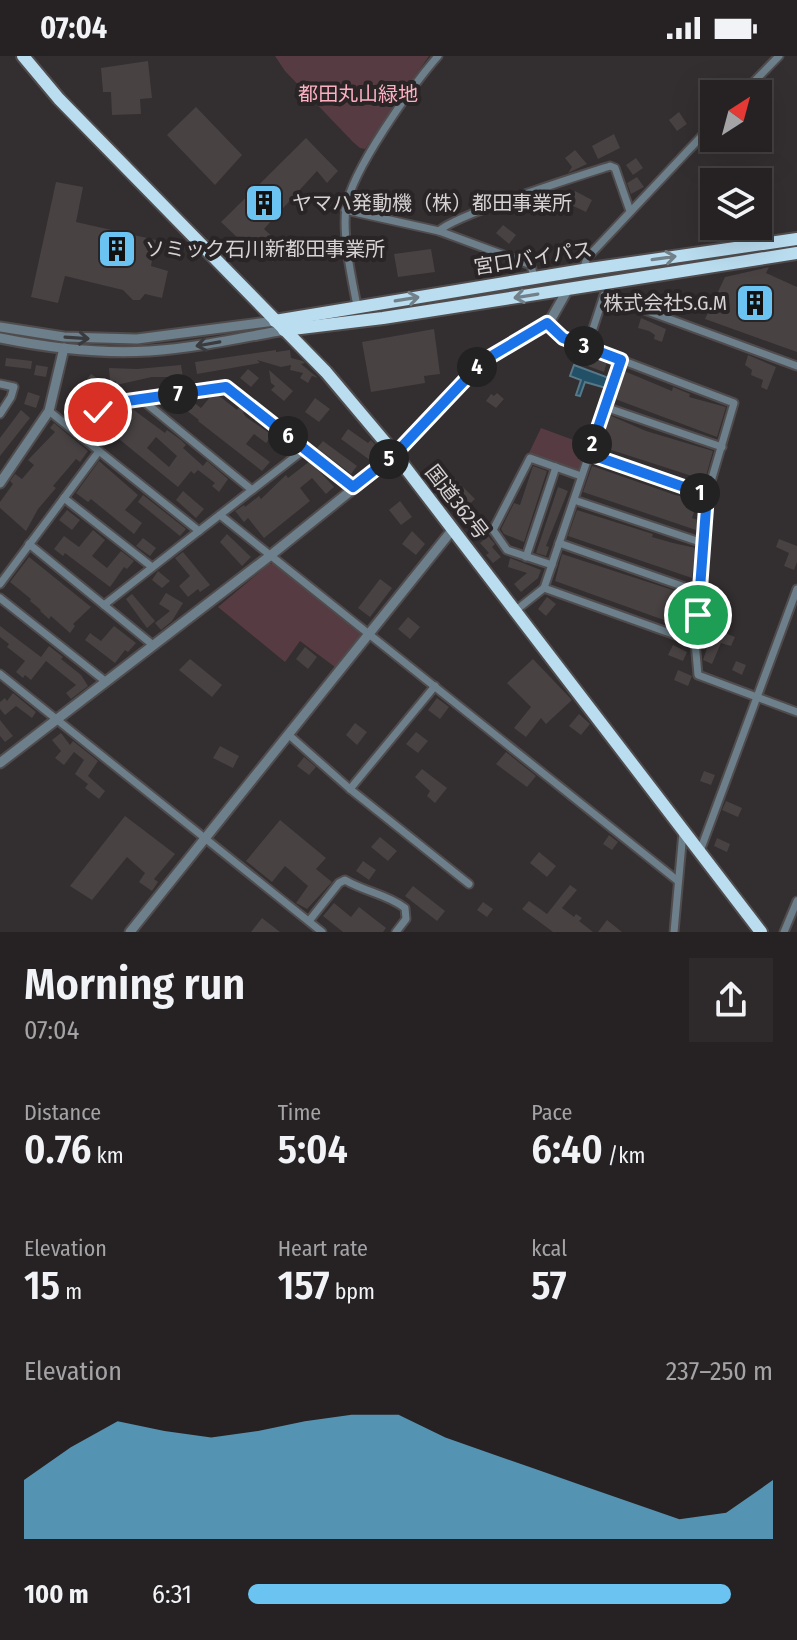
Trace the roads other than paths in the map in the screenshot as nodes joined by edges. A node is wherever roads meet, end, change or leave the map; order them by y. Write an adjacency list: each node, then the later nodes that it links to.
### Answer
1 (23, 56): 16 (highway, 国道362号)
2 (438, 56): 6 (street)
3 (779, 56): 4 (street)
4 (756, 80)
5 (700, 138): 7 (street)
6 (345, 210): 8 (street); 14 (street)
7 (630, 211): 8 (street); 11 (street)
8 (439, 231): 12 (street)
9 (797, 239): 11 (highway, 宮口バイパス, one-way to 9)
10 (797, 253): 13 (highway, 宮口バイパス)
11 (583, 270): 12 (highway, 宮口バイパス)
12 (534, 278): 14 (highway, 宮口バイパス, one-way to 12)
13 (568, 289): 15 (street); 16 (highway, 宮口バイパス, one-way to 16)
14 (357, 306): 16 (highway, 宮口バイパス)
15 (547, 323): 19 (street); 32 (street)
16 (280, 326): 17 (street, one-way to 16); 20 (street, one-way to 20); 32 (highway, 国道362号)
17 (0, 327)
18 (0, 338): 20 (street)
19 (587, 347): 21 (street); 22 (street)
20 (64, 348): 26 (street)
21 (621, 360): 25 (street); 29 (street)
22 (797, 366)
23 (0, 384): 27 (street)
24 (141, 399): 28 (street); 30 (street); 38 (street)
25 (605, 407): 29 (street); 33 (street)
26 (49, 411): 28 (street); 36 (street)
27 (0, 414)
28 (79, 434): 31 (street)
29 (722, 447): 39 (street)
30 (305, 449): 37 (street); 38 (street)
31 (99, 451): 40 (street); 44 (street)
32 (395, 454): 37 (street); 43 (highway, 国道362号)
33 (589, 454): 35 (street); 39 (street)
34 (556, 467): 35 (street); 49 (street); 49 (street)
35 (581, 476): 41 (street)
36 (0, 483)
37 (353, 487): 48 (street)
38 (252, 490): 42 (street)
39 (707, 495): 46 (street)
40 (64, 498): 47 (street); 51 (street)
41 (574, 500): 45 (street); 46 (street)
42 (220, 515): 44 (street); 48 (street)
43 (453, 529): 58 (highway, 国道362号); 59 (street)
44 (199, 531): 51 (street)
45 (559, 543): 50 (street); 55 (street)
46 (703, 543): 55 (street)
47 (29, 544): 52 (street); 57 (street)
48 (271, 555): 59 (street); 61 (street)
49 (526, 557): 50 (street)
50 (552, 565): 53 (street)
51 (152, 567): 57 (street)
52 (0, 584)
53 (544, 588): 58 (street); 60 (street)
54 (797, 589): 66 (street)
55 (699, 592): 60 (street)
56 (0, 598): 63 (street)
57 (104, 605): 61 (street)
58 (515, 611): 72 (highway, 国道362号)
59 (369, 634): 65 (street); 69 (street)
60 (695, 642): 66 (street)
61 (153, 645): 63 (street)
62 (0, 674): 64 (street)
63 (105, 681): 68 (street)
64 (4, 683): 68 (street)
65 (435, 686): 71 (street); 75 (street)
66 (758, 698): 67 (street); 74 (street)
67 (797, 712)
68 (57, 719): 70 (street); 73 (street)
69 (289, 735): 71 (street); 73 (street)
70 (0, 763)
71 (350, 789): 76 (street)
72 (684, 830): 74 (highway, 国道362号); 75 (street)
73 (205, 838): 78 (street); 79 (street)
74 (700, 853): 83 (highway, 国道362号)
75 (678, 881): 82 (street)
76 (469, 884)
77 (797, 901): 84 (street)
78 (309, 921): 80 (street); 81 (street)
79 (130, 932)
80 (322, 932)
81 (396, 932)
82 (674, 932)
83 (761, 932)
84 (784, 932)

